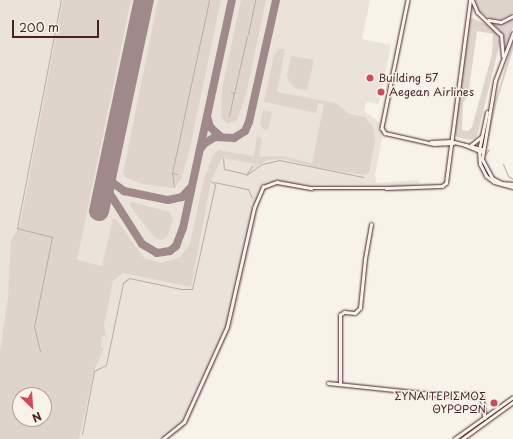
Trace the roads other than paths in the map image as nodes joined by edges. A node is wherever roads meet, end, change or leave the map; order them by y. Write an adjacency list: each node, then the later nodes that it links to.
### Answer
1 (408, 0): 9 (street)
2 (471, 0): 4 (street); 9 (street)
3 (513, 16): 4 (street)
4 (484, 19): 6 (street)
5 (513, 33): 6 (street)
6 (502, 62): 7 (street)
7 (491, 102): 8 (street); 12 (street)
8 (482, 136): 11 (street); 12 (street)
9 (450, 143): 10 (street); 20 (street)
10 (461, 144): 11 (street); 12 (street)
11 (471, 145): 12 (street)
12 (481, 150): 13 (street)
13 (513, 186)
14 (371, 225): 16 (street)
15 (328, 383): 16 (street)
16 (340, 384): 19 (street)
17 (513, 397): 19 (street)
18 (513, 402): 22 (street)
19 (485, 418): 21 (street)
20 (163, 439)
21 (454, 439)
22 (462, 439)

